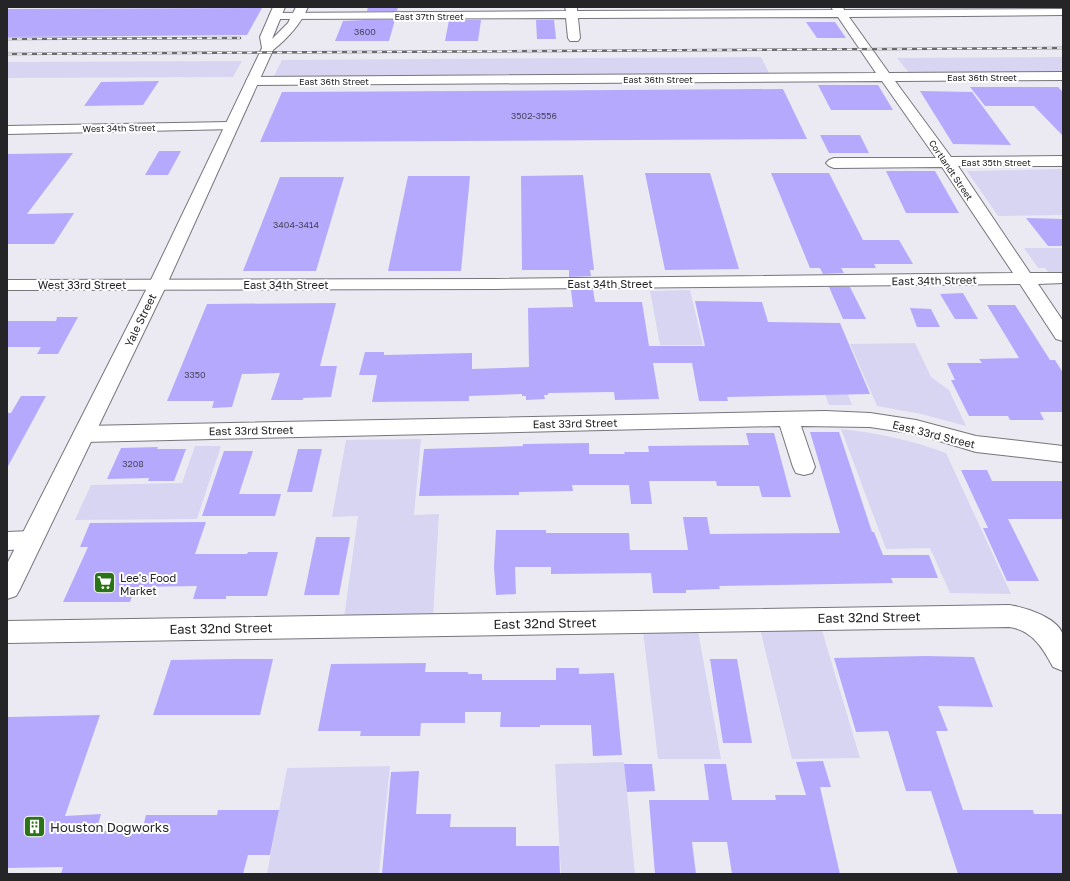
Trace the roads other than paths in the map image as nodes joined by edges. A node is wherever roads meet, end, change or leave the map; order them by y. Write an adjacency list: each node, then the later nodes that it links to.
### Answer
1 (840, 10): 2 (street, East 37th Street); 6 (street, East 37th Street); 10 (street, Cortlandt Street)
2 (571, 11): 5 (street, East 37th Street); 7 (street)
3 (277, 12): 4 (street, East 37th Street); 8 (street, Yale Street)
4 (300, 12): 5 (street, East 37th Street); 8 (street, Yale Street)
5 (346, 12)
6 (1063, 12)
7 (574, 38)
8 (268, 48): 11 (street, Yale Street)
9 (1063, 76): 10 (street, East 36th Street)
10 (885, 77): 11 (street, East 36th Street); 15 (street, Cortlandt Street)
11 (253, 81): 12 (street, Yale Street)
12 (230, 126): 13 (street, West 34th Street); 19 (street, Yale Street)
13 (7, 130)
14 (1063, 161): 15 (street, East 35th Street)
15 (947, 162): 16 (street, East 35th Street); 18 (street, Cortlandt Street)
16 (834, 163)
17 (1063, 278): 18 (street, East 34th Street)
18 (1024, 279): 19 (street, East 34th Street); 21 (street, Cortlandt Street)
19 (158, 284): 20 (street, West 33rd Street); 23 (street, Yale Street)
20 (7, 285)
21 (1063, 335)
22 (788, 419): 23 (street, East 33rd Street); 24 (street, East 33rd Street); 25 (street)
23 (84, 434): 26 (street, Yale Street)
24 (1063, 454)
25 (804, 467)
26 (31, 540): 27 (street); 28 (street, Yale Street)
27 (7, 541)
28 (7, 589)
29 (7, 632): 30 (street, East 32nd Street)
30 (1063, 659)

